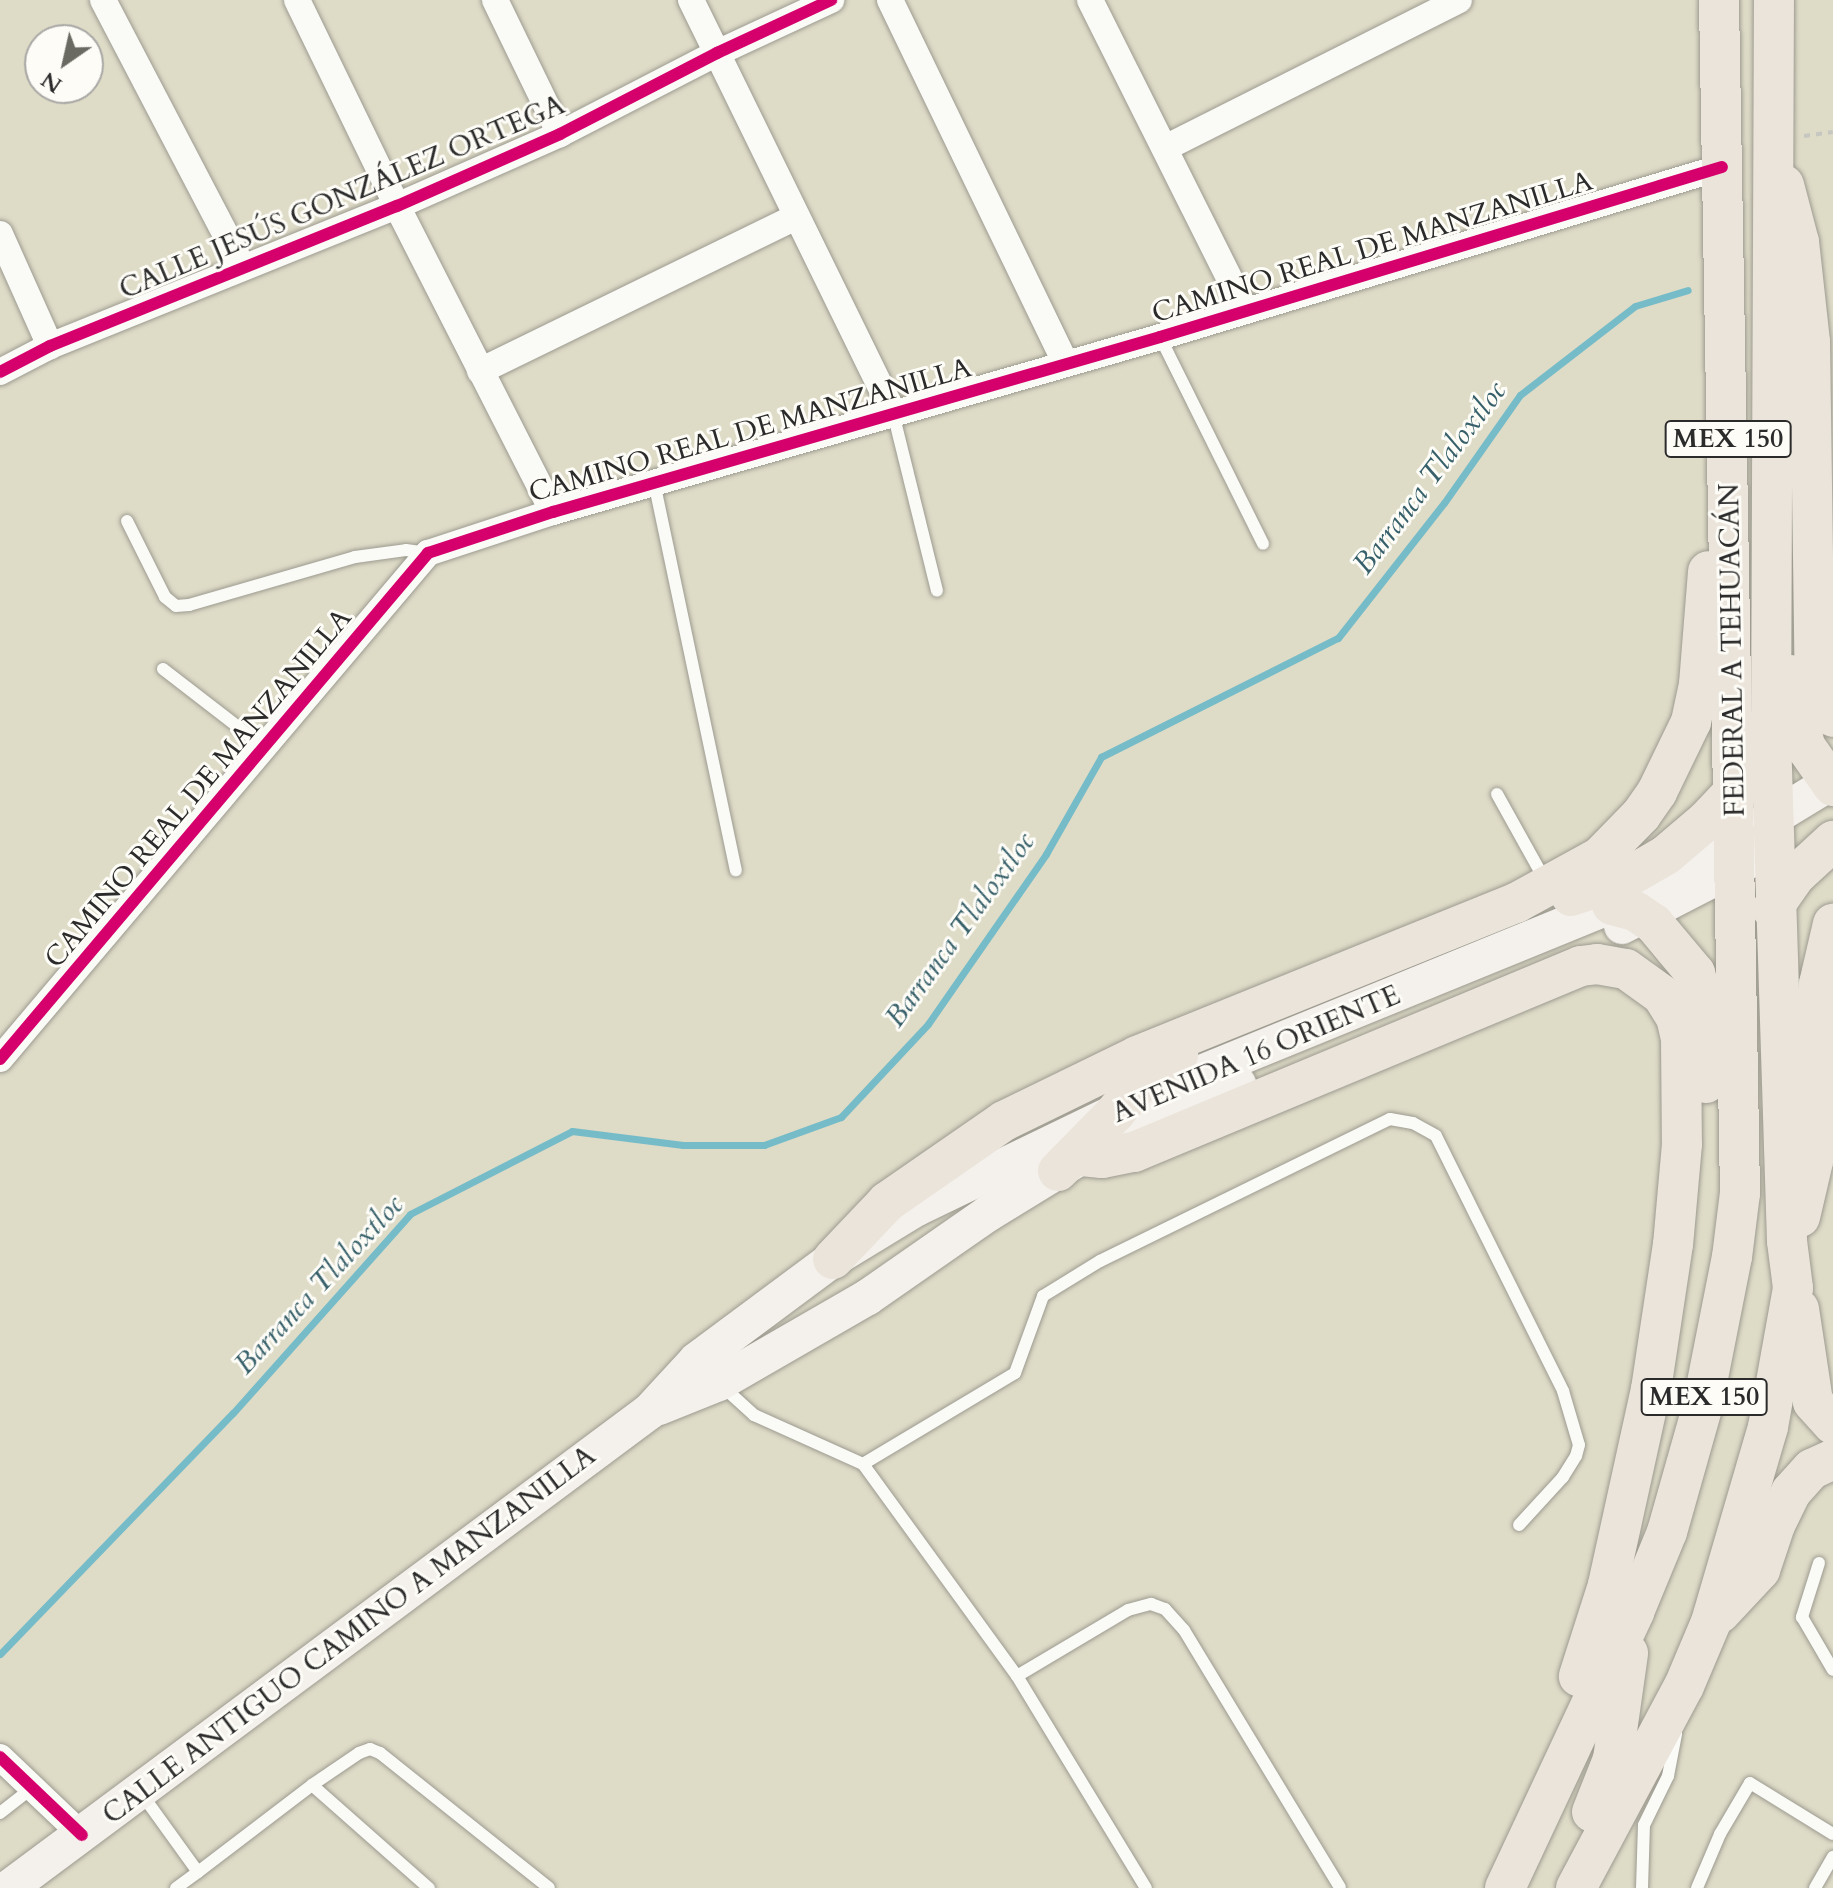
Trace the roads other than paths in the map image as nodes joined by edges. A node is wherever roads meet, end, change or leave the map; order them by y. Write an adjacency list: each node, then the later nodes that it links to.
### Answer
1 (103, 0): 19 (street)
2 (297, 0): 16 (street)
3 (495, 0): 12 (street)
4 (691, 0): 11 (street)
5 (831, 0): 11 (street, CALLE JESÚS GONZÁLEZ ORTEGA)
6 (890, 0): 23 (street)
7 (1090, 0): 13 (street)
8 (1459, 0): 13 (street)
9 (1720, 0): 14 (main road, FEDERAL A TEHUACÁN / MEX 150); 15 (main road)
10 (1774, 0): 15 (main road, FEDERAL A TEHUACÁN / MEX 150)
11 (717, 53): 12 (street, CALLE JESÚS GONZÁLEZ ORTEGA); 17 (street)
12 (560, 134): 16 (street, CALLE JESÚS GONZÁLEZ ORTEGA)
13 (1165, 148): 20 (street)
14 (1722, 167): 20 (street, CAMINO REAL DE MANZANILLA); 28 (main road, FEDERAL A TEHUACÁN / MEX 150)
15 (1773, 176): 35 (main road); 36 (main road, FEDERAL A TEHUACÁN / MEX 150); 38 (main road)
16 (397, 206): 19 (street, CALLE JESÚS GONZÁLEZ ORTEGA); 24 (street)
17 (796, 217): 24 (street); 26 (street)
18 (0, 234): 22 (street)
19 (242, 266): 22 (street, CALLE JESÚS GONZÁLEZ ORTEGA)
20 (1245, 310): 21 (street, CAMINO REAL DE MANZANILLA)
21 (1160, 337): 23 (street, CAMINO REAL DE MANZANILLA); 31 (lane)
22 (50, 346): 25 (street, CALLE JESÚS GONZÁLEZ ORTEGA)
23 (1066, 364): 26 (street, CAMINO REAL DE MANZANILLA)
24 (480, 371): 29 (street)
25 (0, 372)
26 (893, 413): 27 (street, CAMINO REAL DE MANZANILLA); 33 (lane)
27 (654, 482): 29 (street, CAMINO REAL DE MANZANILLA); 44 (lane)
28 (1729, 502): 39 (main road, FEDERAL A TEHUACÁN / MEX 150); 45 (main road)
29 (553, 512): 32 (street, CAMINO REAL DE MANZANILLA)
30 (127, 521): 32 (lane)
31 (1263, 544)
32 (428, 553): 37 (street, CAMINO REAL DE MANZANILLA)
33 (937, 591)
34 (163, 669): 37 (lane)
35 (1833, 717)
36 (1771, 737): 39 (main road); 41 (main road, FEDERAL A TEHUACÁN / MEX 150)
37 (264, 747): 51 (street, CAMINO REAL DE MANZANILLA)
38 (1832, 790): 41 (main road, AVENIDA 16 ORIENTE)
39 (1735, 792): 43 (main road, FEDERAL A TEHUACÁN / MEX 150); 52 (main road)
40 (1497, 794): 45 (lane)
41 (1775, 831): 43 (main road, AVENIDA 16 ORIENTE); 46 (main road, MEX 150)
42 (1833, 841): 46 (main road)
43 (1736, 854): 47 (main road, AVENIDA 16 ORIENTE); 49 (main road, MEX 150)
44 (736, 870)
45 (1550, 888): 55 (main road)
46 (1776, 901): 49 (main road); 54 (main road, MEX 150)
47 (1628, 911): 52 (main road, AVENIDA 16 ORIENTE); 53 (main road, AVENIDA 16 ORIENTE); 63 (main road)
48 (1833, 924): 50 (main road)
49 (1738, 986): 63 (main road, MEX 150)
50 (1824, 1044): 54 (main road)
51 (0, 1059)
52 (1115, 1113): 53 (main road); 55 (main road, AVENIDA 16 ORIENTE)
53 (1070, 1164): 57 (main road, AVENIDA 16 ORIENTE); 73 (main road)
54 (1787, 1241): 56 (main road, MEX 150)
55 (833, 1259): 57 (main road, AVENIDA 16 ORIENTE)
56 (1793, 1288): 58 (main road); 64 (main road, MEX 150)
57 (708, 1371): 60 (lane); 71 (main road, CALLE ANTIGUO CAMINO A MANZANILLA)
58 (1833, 1424)
59 (1833, 1459): 64 (main road)
60 (863, 1464): 61 (lane); 66 (lane)
61 (1519, 1525)
62 (1819, 1563): 65 (lane)
63 (1634, 1612): 73 (main road, MEX 150); 85 (main road)
64 (1711, 1622): 67 (main road, MEX 150)
65 (1833, 1670)
66 (1017, 1676): 82 (lane); 83 (lane)
67 (1684, 1686): 86 (main road, MEX 150); 87 (lane)
68 (0, 1757): 70 (street)
69 (312, 1785): 77 (lane); 80 (lane); 81 (lane)
70 (32, 1788): 72 (lane); 75 (street)
71 (139, 1790): 75 (main road, CALLE ANTIGUO CAMINO A MANZANILLA); 77 (lane)
72 (0, 1813)
73 (1532, 1832): 84 (main road, MEX 150)
74 (1833, 1834): 88 (lane)
75 (82, 1835): 78 (main road, CALLE ANTIGUO CAMINO A MANZANILLA)
76 (1833, 1857): 89 (lane)
77 (198, 1872): 79 (lane)
78 (9, 1888)
79 (176, 1888)
80 (429, 1888)
81 (549, 1888)
82 (1146, 1888)
83 (1340, 1888)
84 (1505, 1888)
85 (1558, 1888)
86 (1576, 1888)
87 (1642, 1888)
88 (1697, 1888)
89 (1815, 1888)

